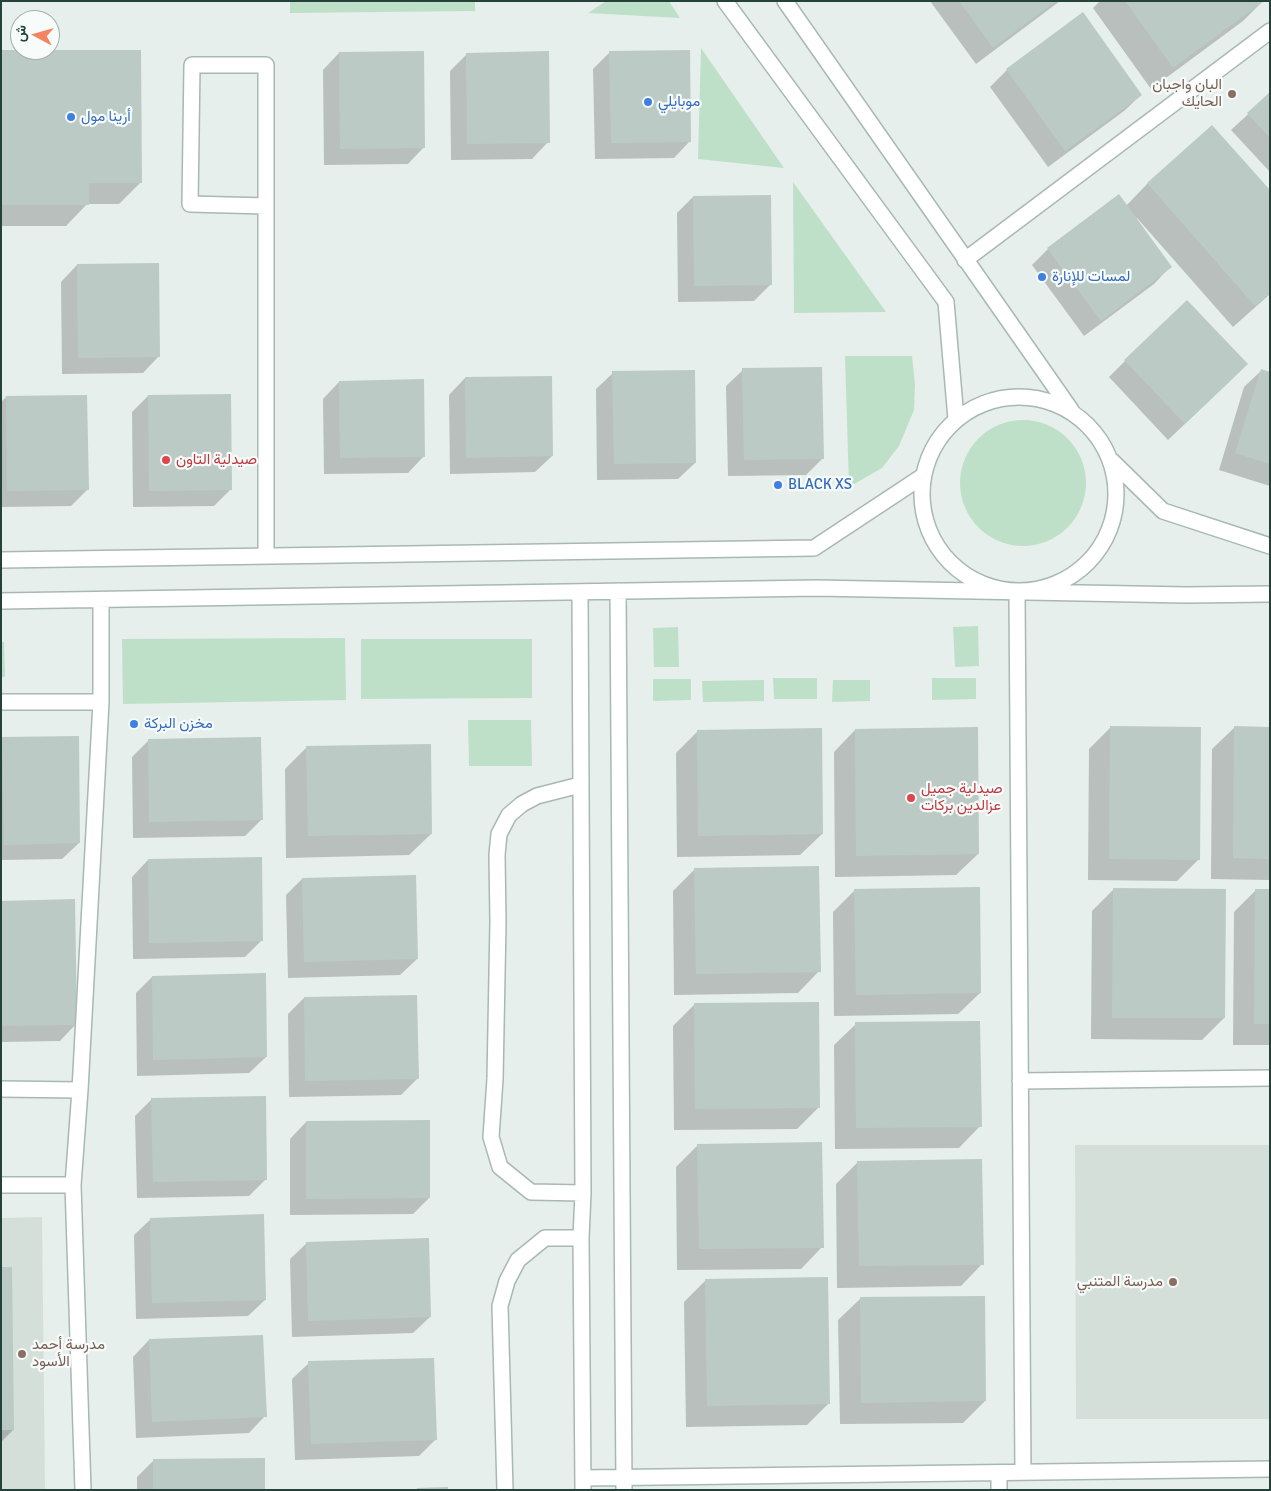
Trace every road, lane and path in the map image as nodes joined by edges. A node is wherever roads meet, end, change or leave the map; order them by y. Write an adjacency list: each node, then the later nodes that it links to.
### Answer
1 (724, 1): 7 (street)
2 (785, 1): 5 (street)
3 (1270, 31): 5 (street)
4 (266, 206): 4 (street); 11 (street)
5 (965, 260): 6 (street)
6 (1071, 410): 7 (street); 8 (street)
7 (956, 419): 9 (street)
8 (1112, 461): 10 (street); 15 (street)
9 (923, 476): 11 (street); 15 (street)
10 (1270, 546)
11 (266, 556): 12 (street)
12 (1, 560)
13 (618, 591): 14 (street); 15 (street); 34 (street)
14 (580, 592): 17 (street); 21 (street)
15 (1017, 592): 16 (street); 23 (street)
16 (1270, 594)
17 (101, 600): 18 (street); 20 (street)
18 (1, 601)
19 (1, 702): 20 (street)
20 (101, 702): 25 (street)
21 (580, 785): 28 (street); 28 (street)
22 (1270, 1078): 23 (street)
23 (1020, 1081): 31 (street)
24 (1, 1089): 25 (street)
25 (80, 1090): 27 (street)
26 (1, 1185): 27 (street)
27 (72, 1185): 35 (street)
28 (583, 1193): 29 (street)
29 (581, 1238): 33 (street); 36 (street)
30 (1270, 1469): 31 (street)
31 (1023, 1472): 32 (street)
32 (999, 1473): 34 (street); 37 (street)
33 (583, 1484): 34 (street)
34 (624, 1484)
35 (83, 1490)
36 (505, 1490)
37 (999, 1490)

